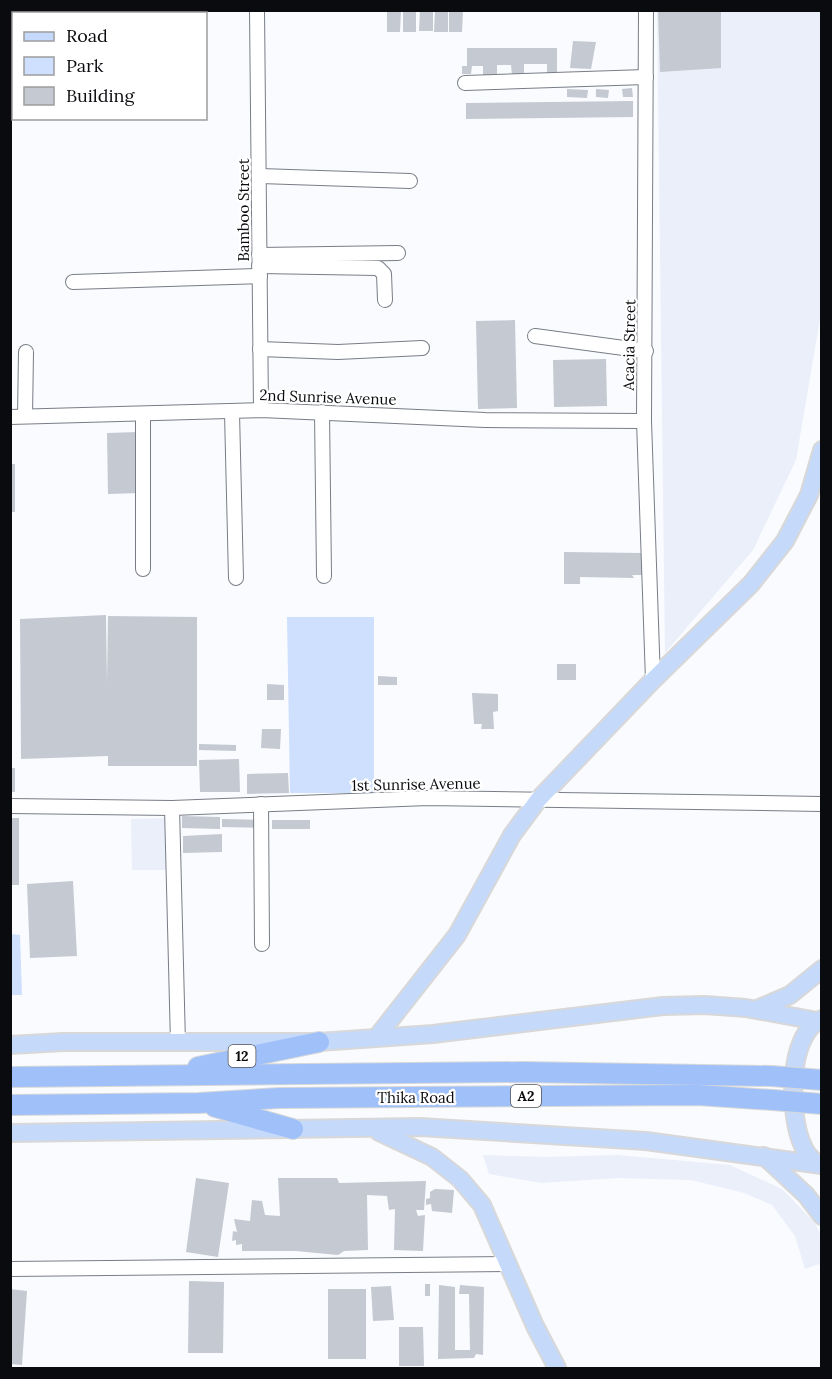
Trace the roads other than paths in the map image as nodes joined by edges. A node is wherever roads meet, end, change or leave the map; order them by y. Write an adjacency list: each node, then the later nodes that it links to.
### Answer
1 (257, 10): 5 (street, Bamboo Street)
2 (646, 10): 3 (street, Acacia Street)
3 (646, 77): 4 (street); 14 (street, Acacia Street)
4 (465, 83)
5 (260, 176): 6 (street); 8 (street, Bamboo Street)
6 (410, 181)
7 (398, 253): 8 (street)
8 (259, 266): 9 (street); 10 (street); 13 (street, Bamboo Street)
9 (73, 282)
10 (385, 300)
11 (535, 336): 14 (street)
12 (422, 348): 13 (street)
13 (261, 349): 16 (street, Bamboo Street)
14 (646, 351): 22 (street, Acacia Street)
15 (26, 352): 20 (street)
16 (261, 410): 17 (street, 2nd Sunrise Avenue); 18 (street, 2nd Sunrise Avenue)
17 (322, 412): 22 (street, 2nd Sunrise Avenue); 25 (street)
18 (232, 413): 19 (street, 2nd Sunrise Avenue); 26 (street)
19 (143, 415): 20 (street, 2nd Sunrise Avenue); 24 (street)
20 (25, 416): 21 (street, 2nd Sunrise Avenue)
21 (10, 417)
22 (644, 421): 27 (street, Acacia Street)
23 (822, 450): 27 (main road)
24 (143, 569)
25 (324, 576)
26 (236, 578)
27 (653, 680): 28 (main road)
28 (538, 800): 29 (street, 1st Sunrise Avenue); 30 (street, 1st Sunrise Avenue); 37 (main road)
29 (261, 804): 32 (street, 1st Sunrise Avenue); 33 (street)
30 (822, 804)
31 (10, 806): 32 (street, 1st Sunrise Avenue)
32 (172, 808): 39 (street)
33 (262, 944)
34 (822, 969): 35 (main road)
35 (756, 1010): 36 (main road); 37 (main road)
36 (820, 1019): 55 (main road)
37 (377, 1037): 38 (main road)
38 (319, 1042): 39 (main road); 42 (highway, 12)
39 (177, 1043): 40 (main road)
40 (10, 1045)
41 (10, 1063): 43 (highway)
42 (166, 1075): 43 (highway, Thika Road / A2); 45 (highway, Thika Road / A2, bridge)
43 (63, 1076): 44 (highway, Thika Road / A2)
44 (10, 1077)
45 (822, 1080)
46 (199, 1103): 47 (highway, Thika Road / A2, bridge); 49 (highway, Thika Road / A2); 51 (highway)
47 (822, 1104)
48 (10, 1105): 49 (highway, Thika Road / A2)
49 (63, 1106): 50 (highway)
50 (10, 1118)
51 (293, 1129): 52 (main road, Thika Road); 53 (main road, Thika Road)
52 (371, 1129): 54 (main road, Thika Road); 57 (main road)
53 (10, 1133)
54 (764, 1156): 55 (main road, Thika Road); 56 (main road)
55 (820, 1165)
56 (822, 1216)
57 (508, 1264): 58 (street); 59 (main road)
58 (10, 1269)
59 (552, 1368)

